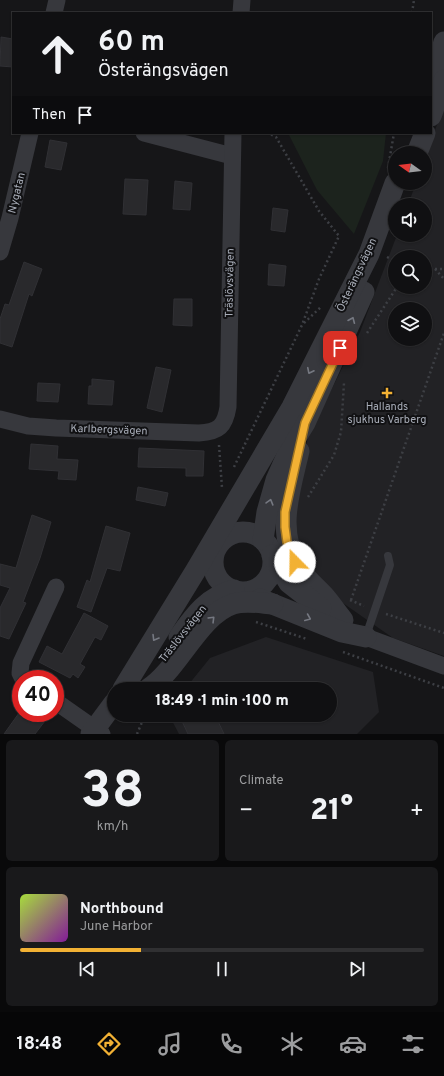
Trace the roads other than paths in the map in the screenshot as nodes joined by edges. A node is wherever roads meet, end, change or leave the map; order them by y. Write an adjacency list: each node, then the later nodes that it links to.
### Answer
1 (56, 0): 3 (street)
2 (242, 0): 4 (street)
3 (54, 12)
4 (242, 12)
5 (444, 42): 6 (street)
6 (438, 82): 7 (street)
7 (432, 111)
8 (30, 134): 18 (street, Nygatan)
9 (148, 134): 15 (street)
10 (233, 134): 15 (street, Träslövsvägen)
11 (414, 134): 13 (street)
12 (425, 134): 14 (street)
13 (409, 146)
14 (420, 146)
15 (232, 156): 22 (street, Träslövsvägen)
16 (392, 190): 19 (street, Österängsvägen, one-way to 19)
17 (388, 230): 21 (street, Österängsvägen, one-way to 17)
18 (0, 252)
19 (292, 407): 23 (street, Österängsvägen); 26 (street, Österängsvägen)
20 (0, 419): 22 (street, Karlbergsvägen)
21 (305, 423): 24 (street, Österängsvägen, one-way to 21); 31 (street)
22 (217, 429)
23 (221, 546): 24 (street); 26 (street, Österängsvägen); 28 (street)
24 (268, 548): 28 (street); 31 (street)
25 (388, 556): 32 (lane)
26 (196, 570): 30 (street, Österängsvägen)
27 (56, 587): 34 (street)
28 (238, 591): 29 (street); 36 (street, Träslövsvägen)
29 (273, 604): 32 (street, one-way to 32); 37 (street, one-way to 29)
30 (176, 605): 35 (street, Träslövsvägen, one-way to 35)
31 (343, 620): 32 (street)
32 (366, 637): 33 (street)
33 (444, 666)
34 (20, 670)
35 (127, 682)
36 (145, 682)
37 (155, 682)
38 (64, 707): 41 (street)
39 (107, 716): 41 (street)
40 (111, 722): 41 (street)
41 (98, 733)

